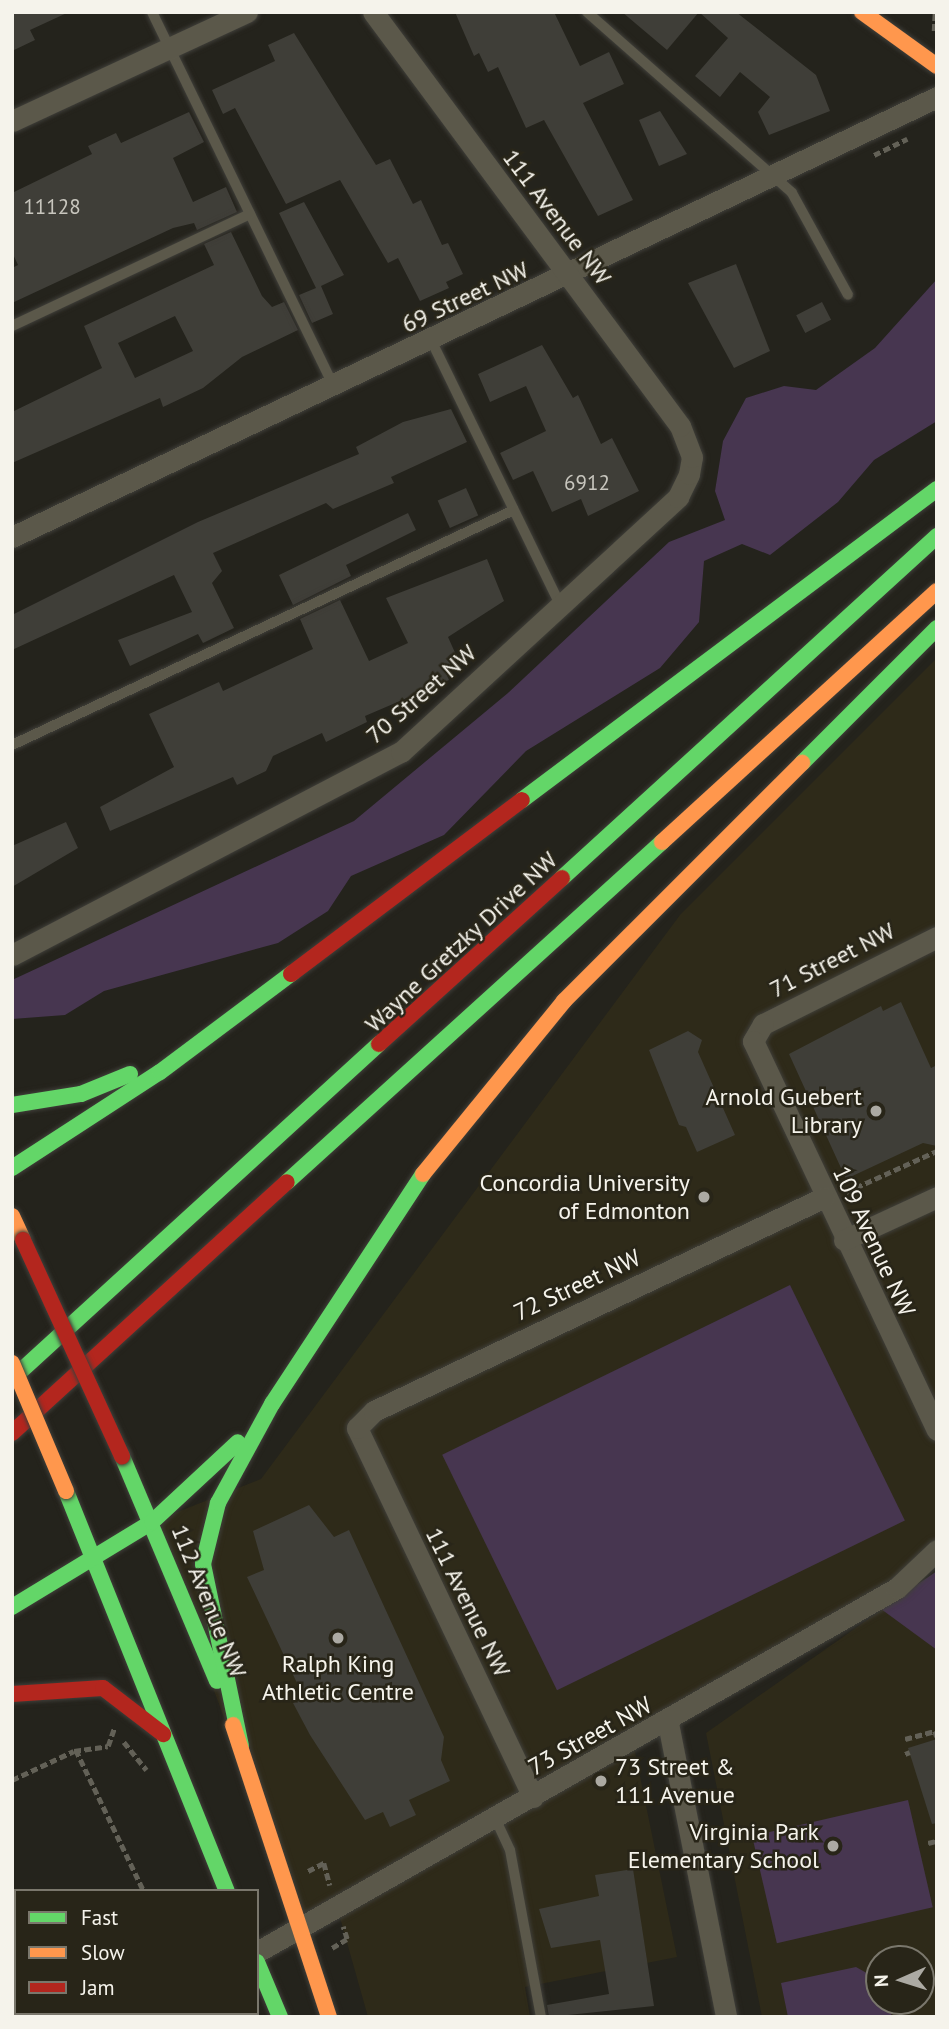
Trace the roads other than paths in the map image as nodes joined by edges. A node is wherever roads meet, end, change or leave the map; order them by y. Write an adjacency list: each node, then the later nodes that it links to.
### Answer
1 (152, 12): 6 (lane)
2 (247, 12): 6 (street)
3 (373, 12): 12 (street, 111 Avenue NW)
4 (587, 12): 10 (lane)
5 (862, 12): 7 (main road)
6 (169, 47): 9 (street); 11 (lane)
7 (937, 66)
8 (937, 97): 10 (street, 69 Street NW)
9 (12, 121)
10 (775, 176): 12 (street, 69 Street NW); 13 (lane)
11 (250, 214): 14 (lane); 16 (lane)
12 (569, 277): 15 (street, 69 Street NW); 17 (street, 111 Avenue NW)
13 (848, 295)
14 (12, 326)
15 (432, 342): 16 (street, 69 Street NW); 19 (lane)
16 (334, 386): 21 (street, 69 Street NW)
17 (692, 457): 23 (street, 70 Street NW)
18 (937, 489): 29 (main road)
19 (514, 510): 23 (lane); 25 (lane)
20 (937, 536): 37 (main road, Wayne Gretzky Drive NW)
21 (12, 537)
22 (937, 591): 41 (main road)
23 (560, 605): 27 (street, 70 Street NW)
24 (937, 628): 38 (main road)
25 (12, 745)
26 (937, 937): 28 (street, 71 Street NW)
27 (12, 955)
28 (754, 1035): 32 (street, 109 Avenue NW)
29 (186, 1048): 30 (main road); 31 (main road)
30 (12, 1105)
31 (12, 1168)
32 (832, 1196): 35 (street, 109 Avenue NW); 39 (street, 72 Street NW)
33 (937, 1197): 35 (street)
34 (12, 1216): 42 (main road, 112 Avenue NW, bridge)
35 (844, 1240): 40 (street, 109 Avenue NW)
36 (12, 1363): 44 (main road, bridge)
37 (12, 1379)
38 (272, 1404): 42 (main road); 49 (main road)
39 (357, 1428): 50 (street, 111 Avenue NW)
40 (937, 1430)
41 (12, 1433)
42 (152, 1521): 44 (main road); 49 (main road, 112 Avenue NW)
43 (937, 1550): 47 (street, 73 Street NW)
44 (94, 1556): 45 (main road); 48 (main road)
45 (12, 1607)
46 (12, 1694): 48 (main road)
47 (668, 1723): 50 (street, 73 Street NW); 59 (street)
48 (163, 1734): 52 (main road)
49 (241, 1746): 53 (main road, 112 Avenue NW)
50 (533, 1797): 51 (street, 73 Street NW)
51 (495, 1818): 53 (street, 73 Street NW); 58 (lane)
52 (226, 1889)
53 (300, 1927): 54 (street, 73 Street NW); 57 (main road, 112 Avenue NW)
54 (259, 1951)
55 (259, 1967): 56 (main road)
56 (280, 2017)
57 (329, 2017)
58 (541, 2017)
59 (726, 2017)

